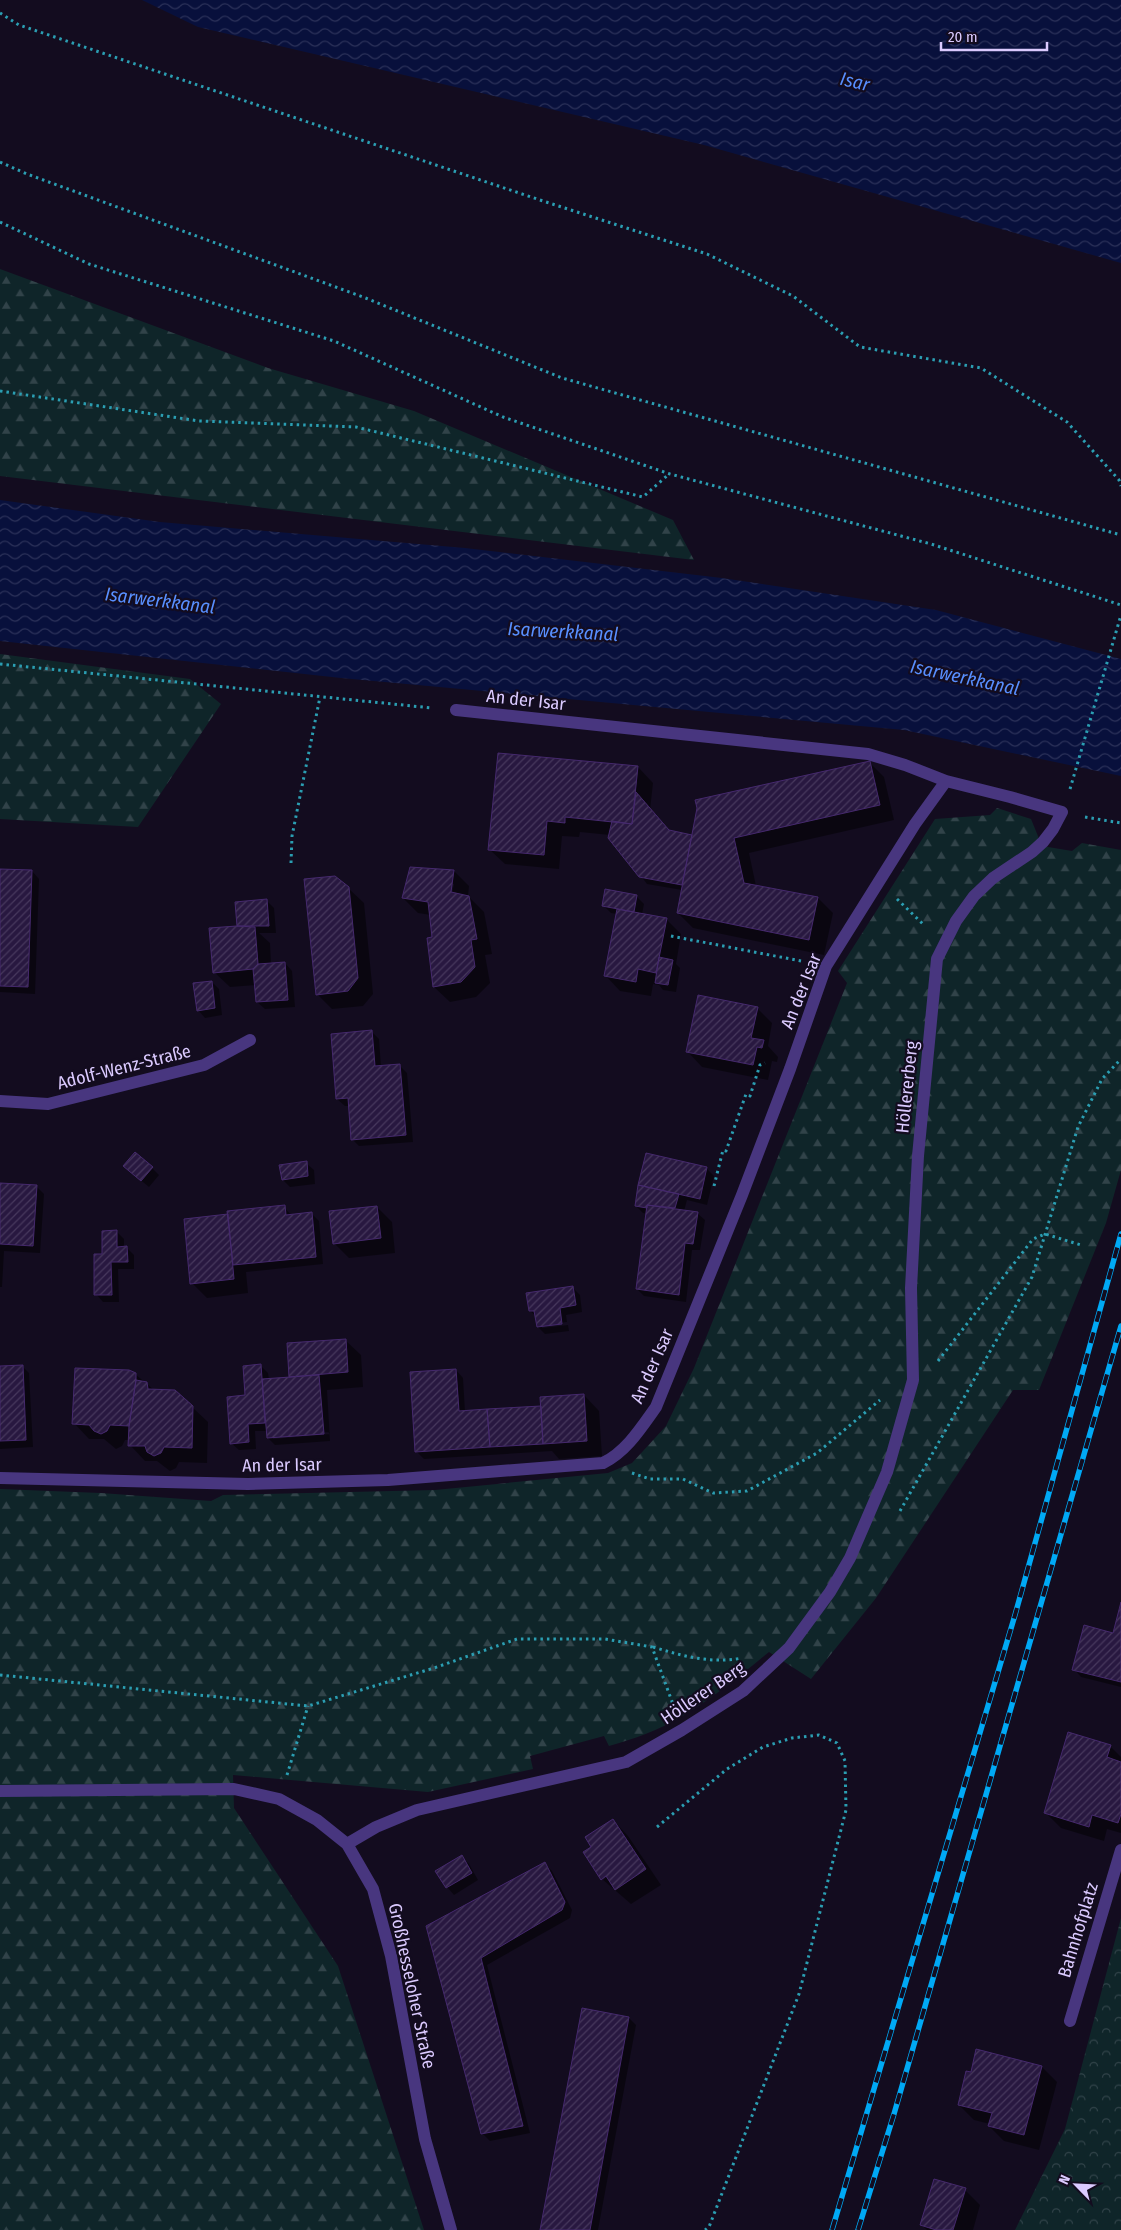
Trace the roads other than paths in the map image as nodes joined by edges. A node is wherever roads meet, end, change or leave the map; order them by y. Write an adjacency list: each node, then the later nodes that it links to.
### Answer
1 (456, 710): 2 (street, An der Isar)
2 (946, 782): 3 (street, An der Isar); 7 (street, An der Isar)
3 (1043, 842): 6 (street, Höllererberg)
4 (250, 1040): 5 (street, Adolf-Wenz-Straße)
5 (0, 1101)
6 (913, 1380): 9 (street, Höllerer Berg)
7 (0, 1478)
8 (0, 1791): 9 (street, Großhesseloher Straße)
9 (347, 1844): 12 (street, Großhesseloher Straße)
10 (1121, 1850): 11 (street, Bahnhofplatz)
11 (1070, 2021)
12 (451, 2230)

